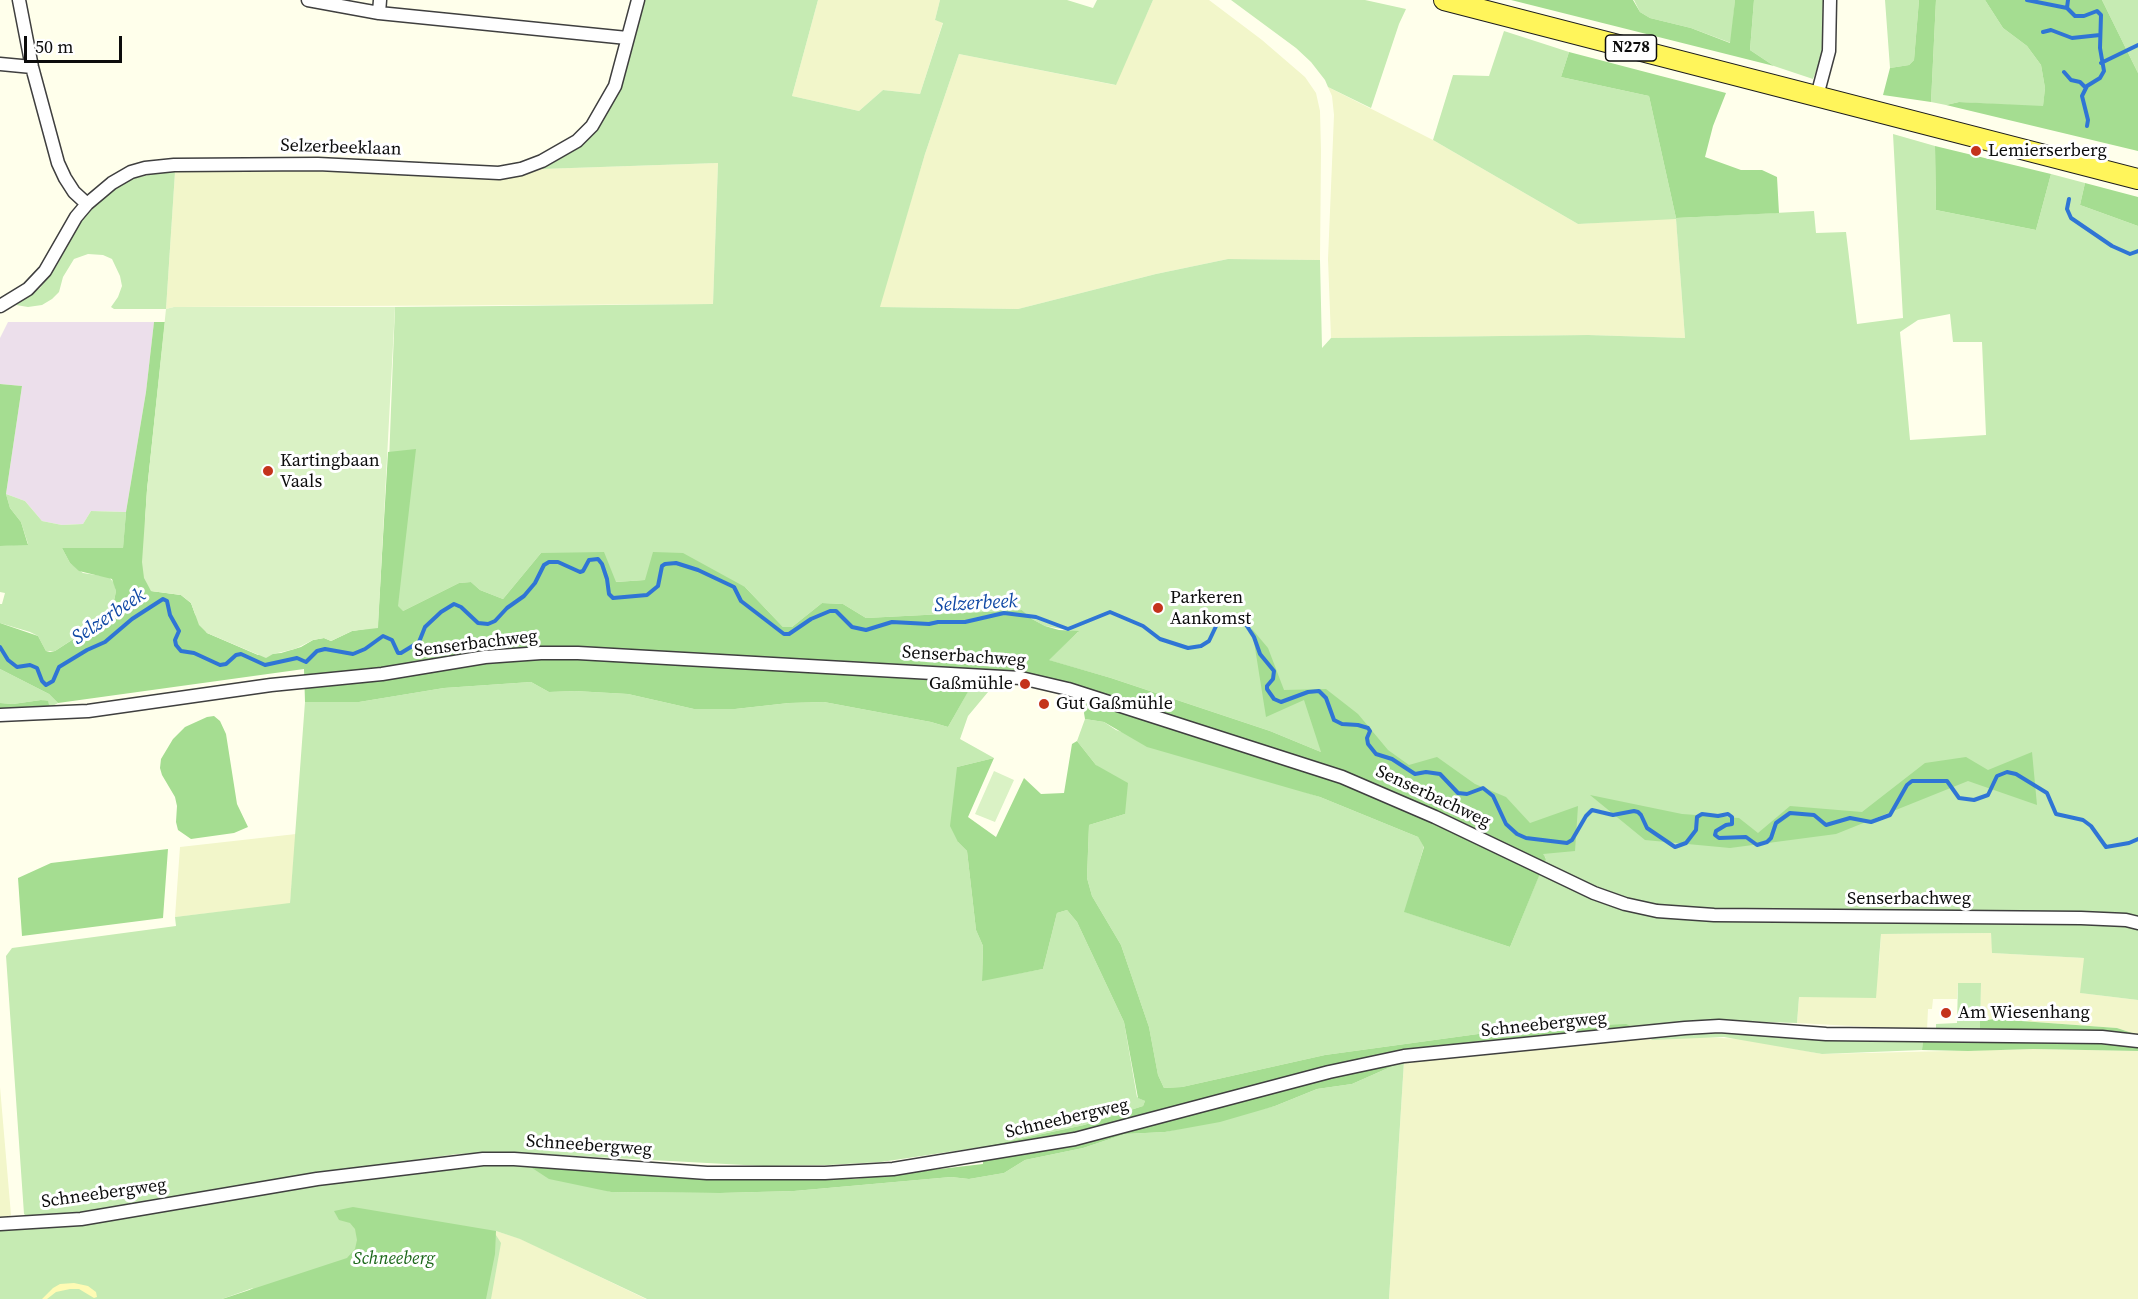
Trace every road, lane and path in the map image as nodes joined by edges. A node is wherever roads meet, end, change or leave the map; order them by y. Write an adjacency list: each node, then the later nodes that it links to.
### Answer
1 (19, 0): 9 (street)
2 (308, 0): 6 (street)
3 (638, 0): 7 (street, Selzerbeeklaan)
4 (1444, 0): 10 (main road, N278)
5 (1830, 0): 10 (street)
6 (379, 6): 7 (street)
7 (627, 38): 12 (street, Selzerbeeklaan)
8 (0, 64): 9 (street)
9 (32, 67): 12 (street)
10 (1817, 96): 11 (main road, N278)
11 (2138, 179)
12 (87, 204): 13 (street, Selzerbeeklaan)
13 (0, 306)
14 (0, 715): 15 (street, Senserbachweg)
15 (2138, 923)
16 (2138, 1041): 17 (street, Schneebergweg)
17 (0, 1224)

